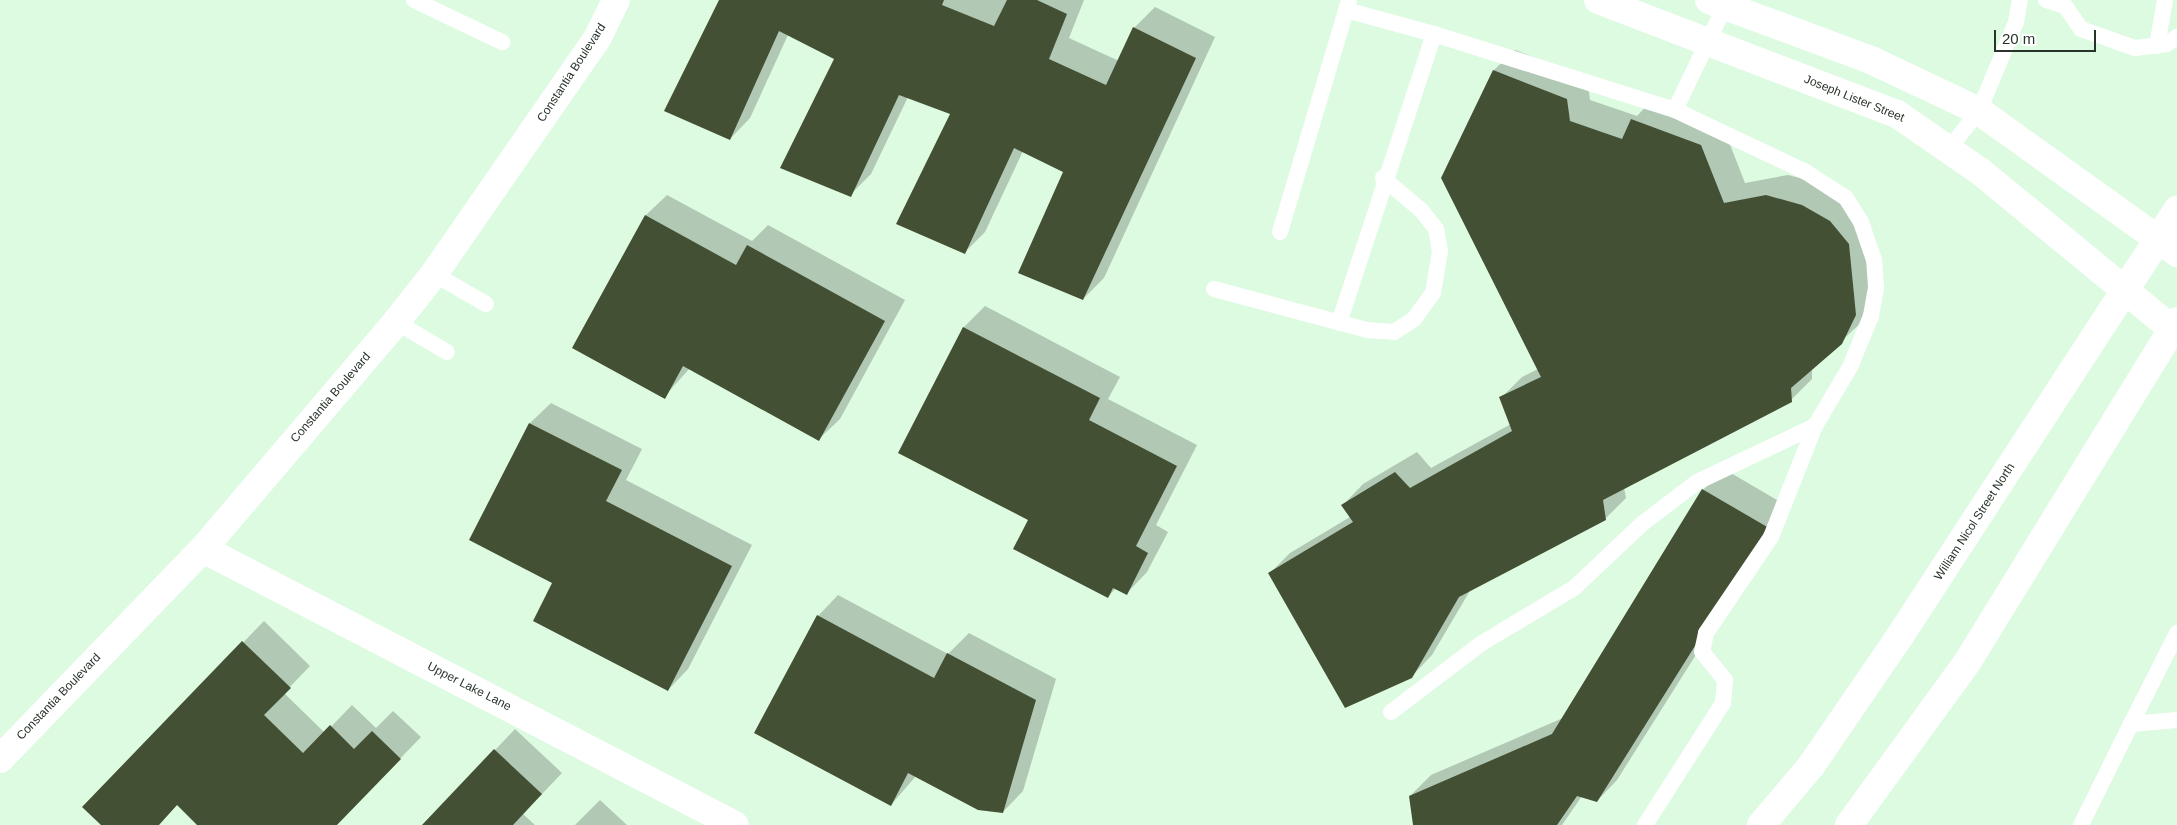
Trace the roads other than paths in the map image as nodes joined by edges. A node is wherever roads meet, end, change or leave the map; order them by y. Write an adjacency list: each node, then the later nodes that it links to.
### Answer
1 (414, 0): 12 (lane)
2 (616, 0): 22 (street, Constantia Boulevard)
3 (1598, 0): 13 (street, Joseph Lister Street)
4 (2020, 0): 16 (lane)
5 (2046, 0): 8 (lane)
6 (2165, 0): 14 (lane)
7 (1721, 2): 13 (lane); 16 (street)
8 (2066, 3): 14 (lane)
9 (1348, 5): 10 (lane); 20 (lane)
10 (1434, 34): 15 (lane); 18 (lane)
11 (2177, 38): 14 (lane)
12 (502, 42)
13 (1711, 42): 15 (lane); 17 (street, Joseph Lister Street)
14 (2156, 46)
15 (1676, 110): 30 (lane)
16 (1979, 111): 17 (lane); 21 (street)
17 (1950, 148): 24 (street, Joseph Lister Street)
18 (1383, 178): 27 (lane); 27 (lane)
19 (2177, 210): 21 (street, William Nicol Street North)
20 (1280, 232)
21 (2167, 246): 24 (street, William Nicol Street North)
22 (434, 274): 25 (lane); 26 (street, Constantia Boulevard)
23 (1214, 289): 27 (lane)
24 (2125, 290): 28 (street, Joseph Lister Street); 39 (street, William Nicol Street North)
25 (486, 304)
26 (396, 322): 29 (lane); 31 (street, Constantia Boulevard)
27 (1339, 323)
28 (2175, 328): 40 (street)
29 (447, 352)
30 (1814, 426): 33 (lane); 38 (lane)
31 (203, 548): 36 (street, Constantia Boulevard); 37 (street, Upper Lake Lane)
32 (2177, 633): 35 (lane)
33 (1391, 712)
34 (2177, 720): 35 (lane)
35 (2131, 724): 41 (lane)
36 (0, 759)
37 (735, 825)
38 (1645, 825)
39 (1761, 825)
40 (1849, 825)
41 (2081, 825)

